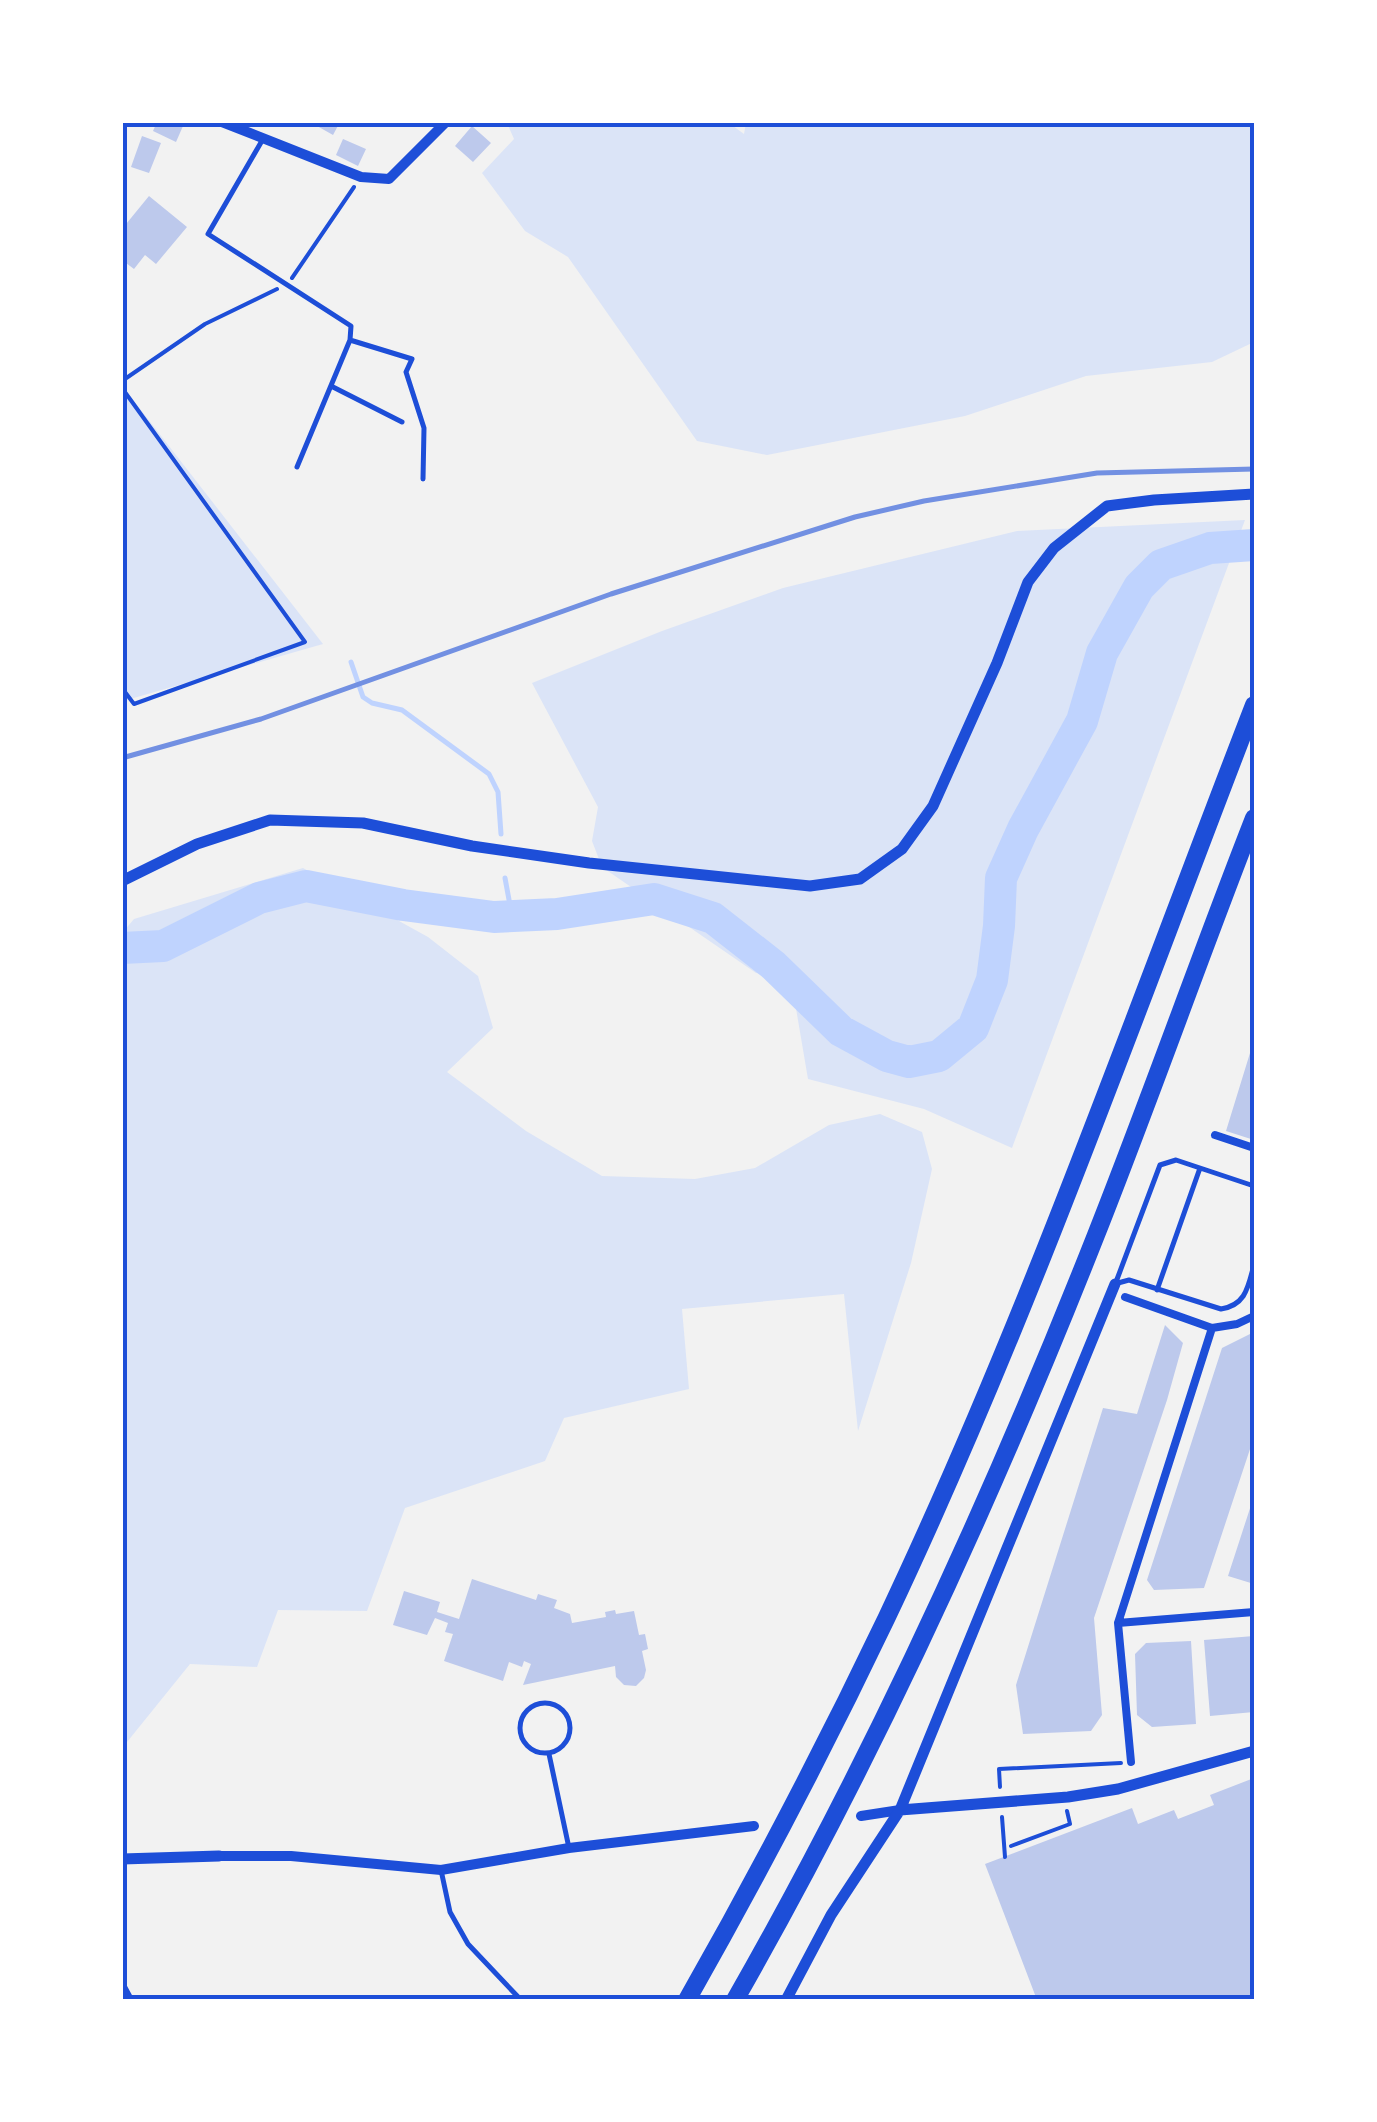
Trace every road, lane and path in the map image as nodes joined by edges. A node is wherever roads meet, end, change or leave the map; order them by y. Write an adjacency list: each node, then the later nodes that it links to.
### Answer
1 (222, 122): 3 (street)
2 (446, 122): 4 (street)
3 (263, 139): 4 (street); 5 (lane)
4 (361, 177): 6 (path)
5 (350, 340): 7 (lane); 10 (lane)
6 (122, 384): 12 (path)
7 (331, 386): 8 (lane); 9 (lane)
8 (402, 422)
9 (298, 467)
10 (423, 479)
11 (1254, 494): 15 (street)
12 (122, 688)
13 (1254, 705): 43 (highway)
14 (1254, 818): 44 (highway)
15 (124, 879)
16 (1215, 1135): 17 (street)
17 (1254, 1148)
18 (1200, 1168): 19 (lane); 21 (lane); 22 (lane)
19 (1254, 1186)
20 (1254, 1265): 22 (lane)
21 (1115, 1284): 22 (lane); 31 (street)
22 (1157, 1290)
23 (1125, 1296): 25 (street)
24 (1254, 1316): 25 (street)
25 (1212, 1328): 27 (street)
26 (1254, 1612): 27 (street)
27 (1118, 1623): 30 (street)
28 (1254, 1751): 31 (street)
29 (549, 1754): 29 (lane); 36 (lane)
30 (1131, 1762)
31 (900, 1810): 33 (street); 45 (street)
32 (1067, 1810): 35 (path)
33 (861, 1816)
34 (754, 1826): 36 (street)
35 (1011, 1846)
36 (569, 1848): 39 (street)
37 (219, 1856): 38 (street); 39 (street)
38 (122, 1859)
39 (442, 1870): 42 (lane)
40 (122, 1987): 41 (street)
41 (129, 2000)
42 (521, 2000)
43 (687, 2000)
44 (735, 2000)
45 (786, 2000)

